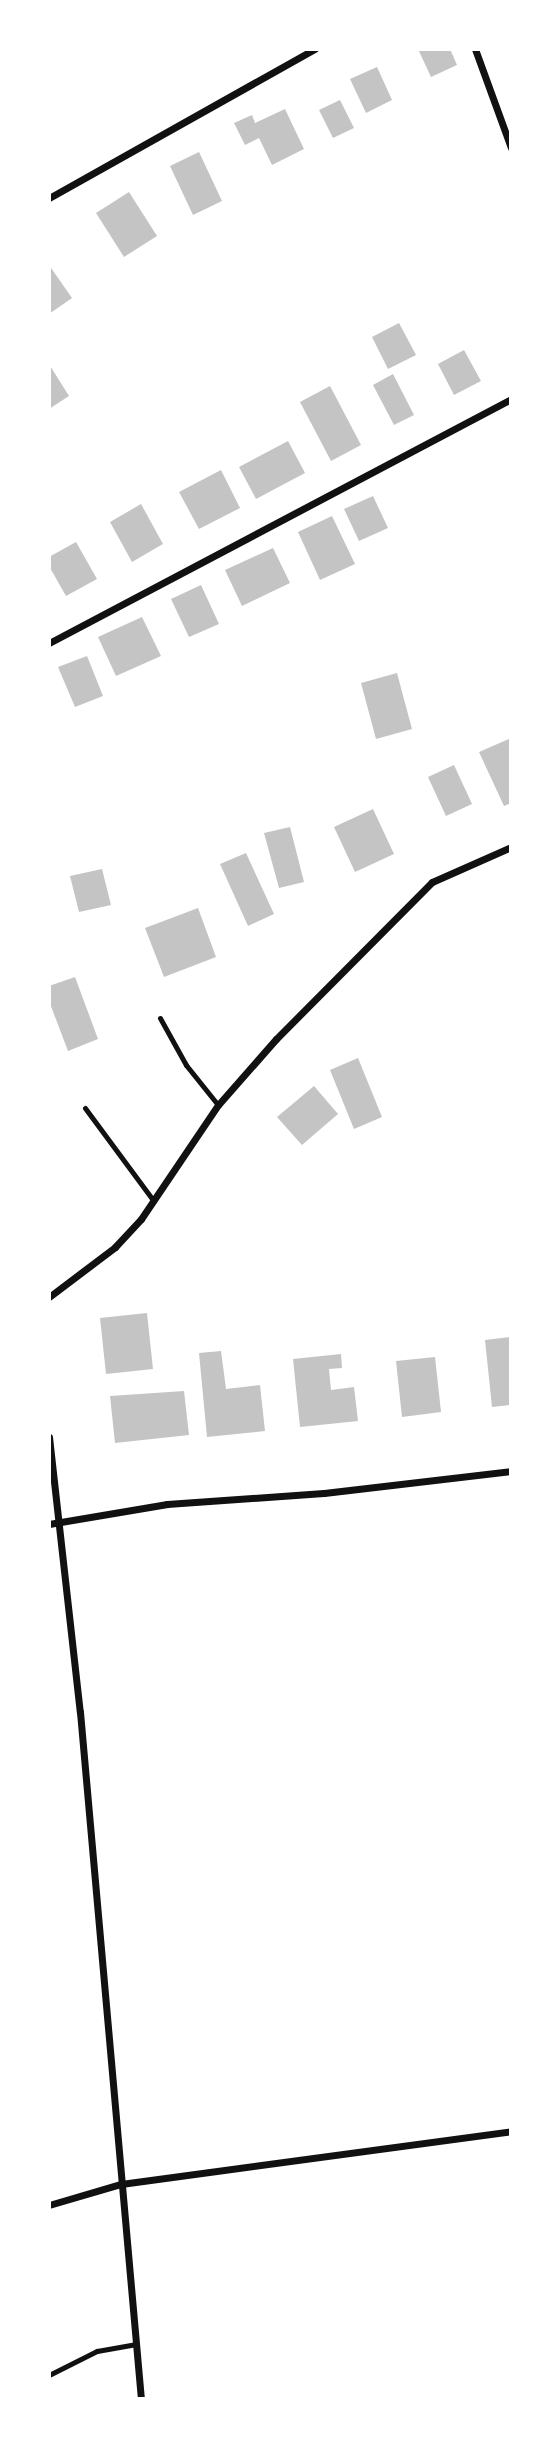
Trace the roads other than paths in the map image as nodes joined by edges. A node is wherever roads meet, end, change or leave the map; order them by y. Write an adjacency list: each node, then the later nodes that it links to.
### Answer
1 (315, 49): 4 (street)
2 (475, 49): 3 (street)
3 (511, 148)
4 (49, 198)
5 (511, 399): 6 (street)
6 (49, 643)
7 (511, 847): 9 (street)
8 (160, 1018): 9 (lane)
9 (218, 1105): 11 (street)
10 (85, 1108): 11 (lane)
11 (153, 1200): 12 (street)
12 (49, 1297)
13 (49, 1437): 15 (street)
14 (511, 1471): 15 (street)
15 (61, 1521): 16 (street); 18 (street)
16 (49, 1524)
17 (511, 2132): 18 (street)
18 (121, 2184): 19 (street); 20 (street)
19 (49, 2205)
20 (136, 2343): 21 (lane); 22 (street)
21 (49, 2375)
22 (141, 2399)

